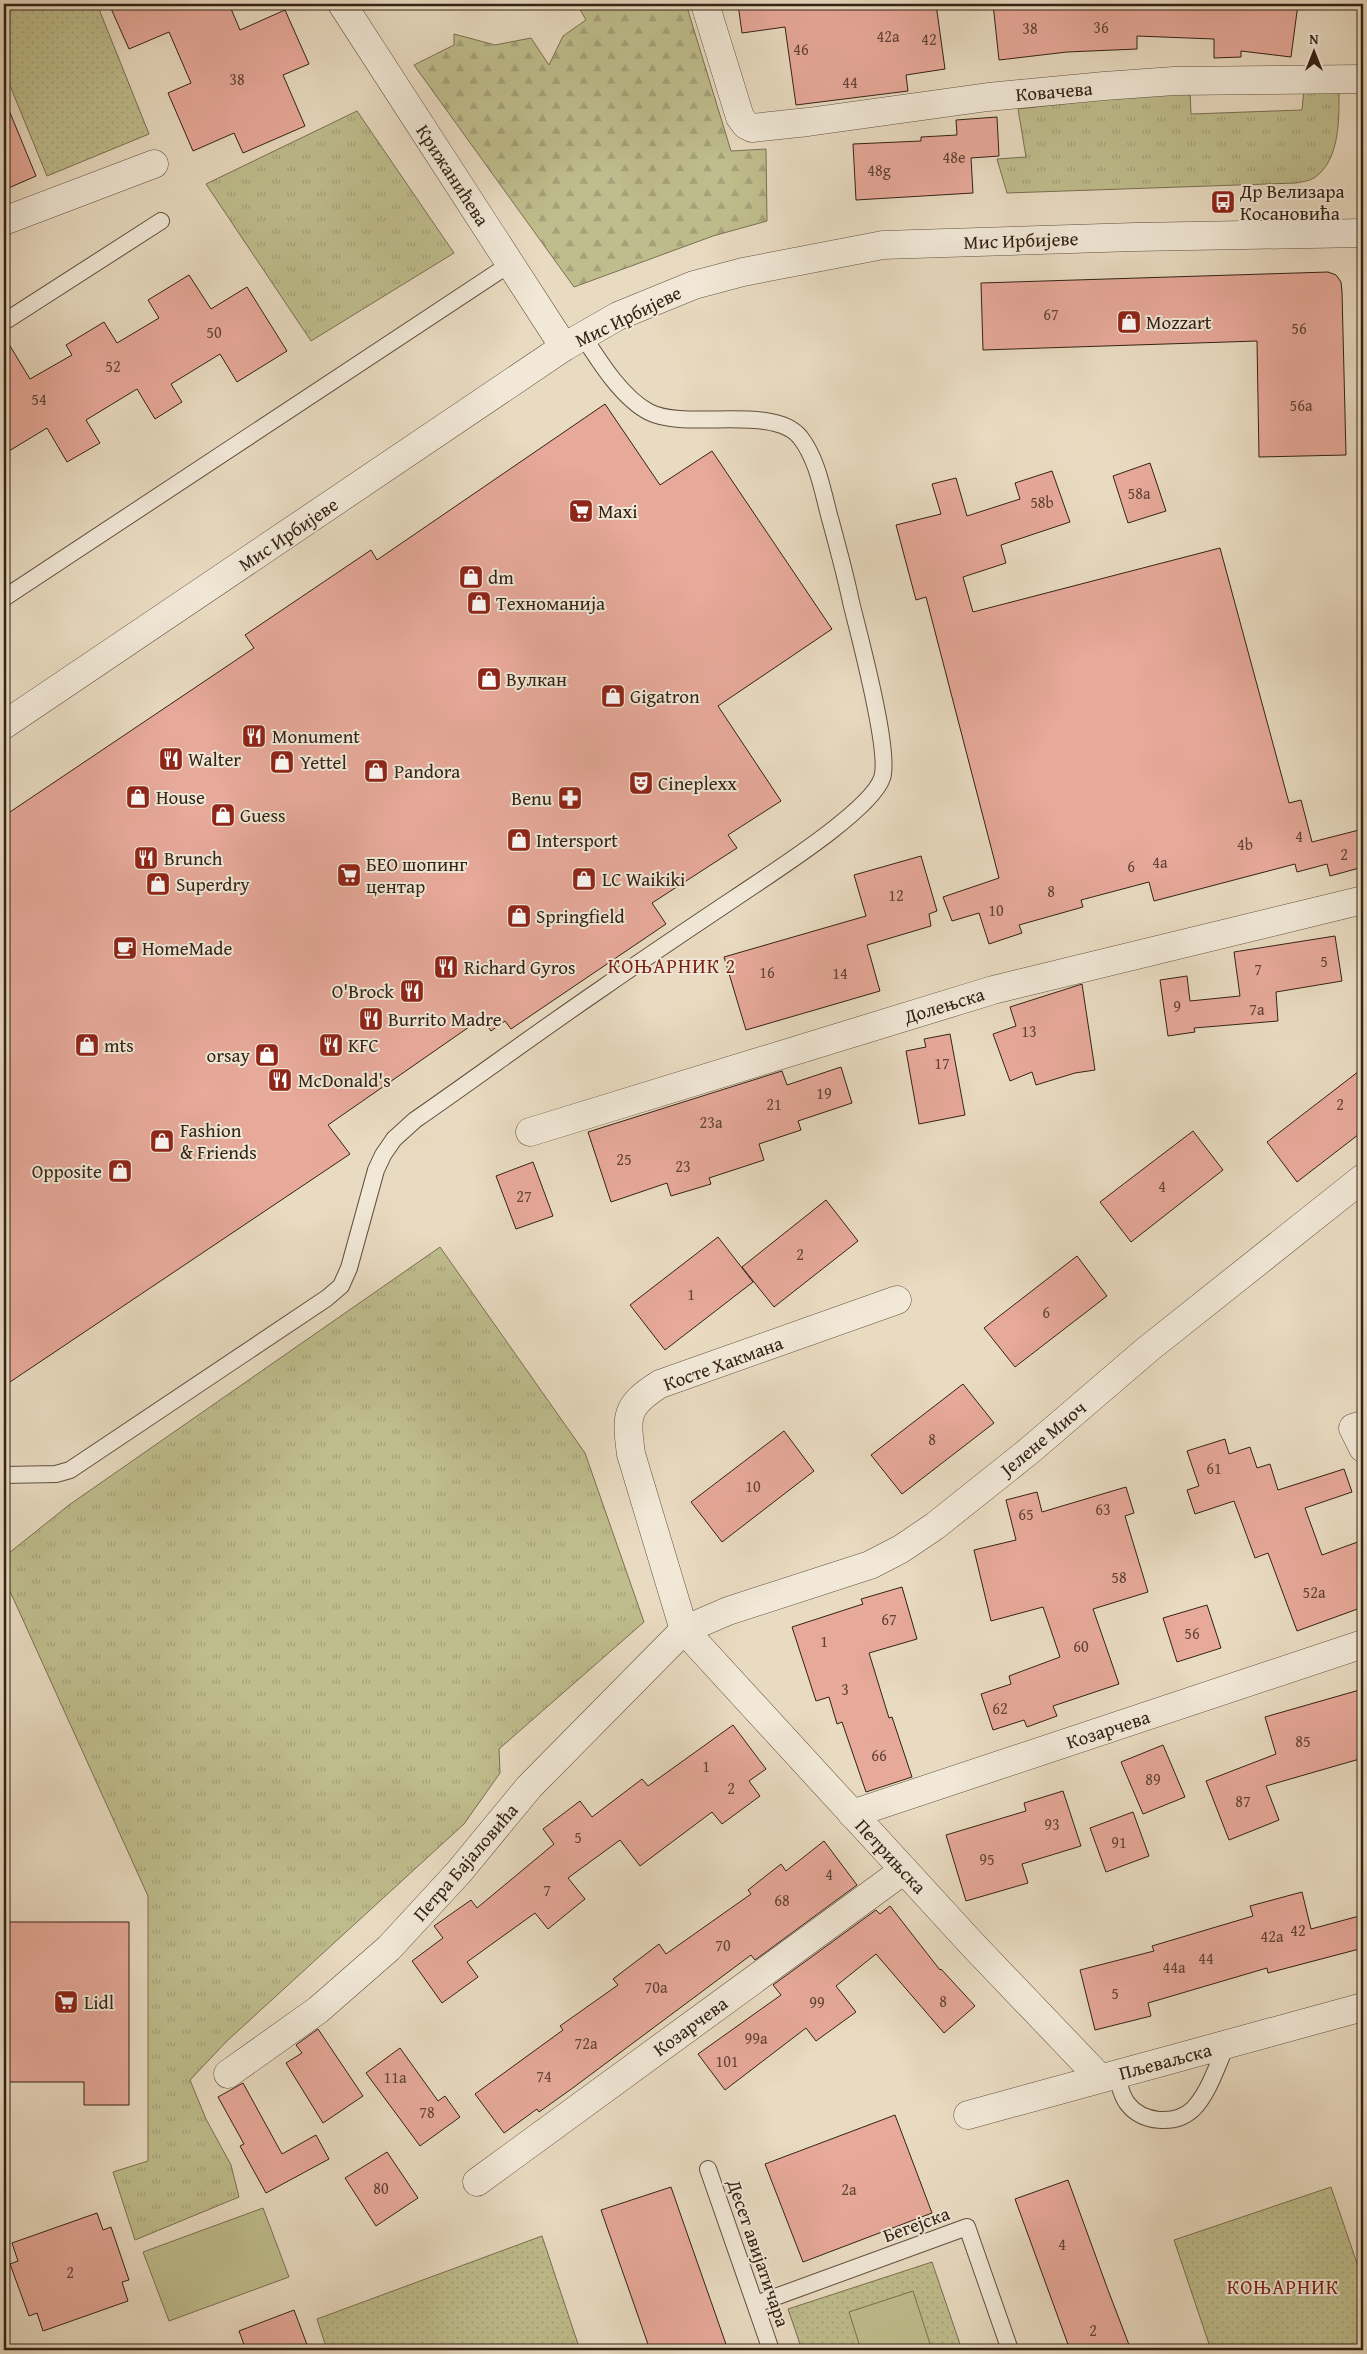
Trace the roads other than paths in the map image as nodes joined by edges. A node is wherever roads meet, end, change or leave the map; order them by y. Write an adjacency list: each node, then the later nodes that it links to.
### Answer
1 (342, 4): 8 (street, Крижанићева)
2 (705, 4): 3 (street, Ковачева)
3 (1363, 79)
4 (154, 164): 5 (street)
5 (4, 221)
6 (161, 221): 9 (lane)
7 (1363, 233): 10 (street, Мис Ирбијеве)
8 (510, 264): 10 (street, Крижанићева); 11 (lane)
9 (4, 322)
10 (573, 342): 12 (street, Мис Ирбијеве); 19 (lane)
11 (4, 598)
12 (4, 725)
13 (1363, 900): 14 (street, Долењска)
14 (530, 1132)
15 (1363, 1178): 20 (street, Јелене Миоч)
16 (897, 1300): 20 (street, Косте Хакмана)
17 (1363, 1425): 18 (street)
18 (1363, 1448)
19 (4, 1475)
20 (684, 1630): 22 (street, Петрињска); 26 (street, Петра Бајаловића)
21 (1363, 1644): 22 (street, Козарчева)
22 (852, 1814): 23 (street, Петрињска)
23 (904, 1870): 27 (street, Петрињска); 30 (street, Козарчева)
24 (1363, 2007): 25 (street, Пљеваљска)
25 (1227, 2044): 27 (street, Пљеваљска); 27 (lane)
26 (228, 2074)
27 (1108, 2076): 28 (street, Пљеваљска)
28 (968, 2116)
29 (708, 2168): 31 (lane, Десет авијатичара)
30 (477, 2182)
31 (756, 2304): 32 (lane, Десет авијатичара); 33 (lane, Бегејска)
32 (771, 2350)
33 (1010, 2350)

